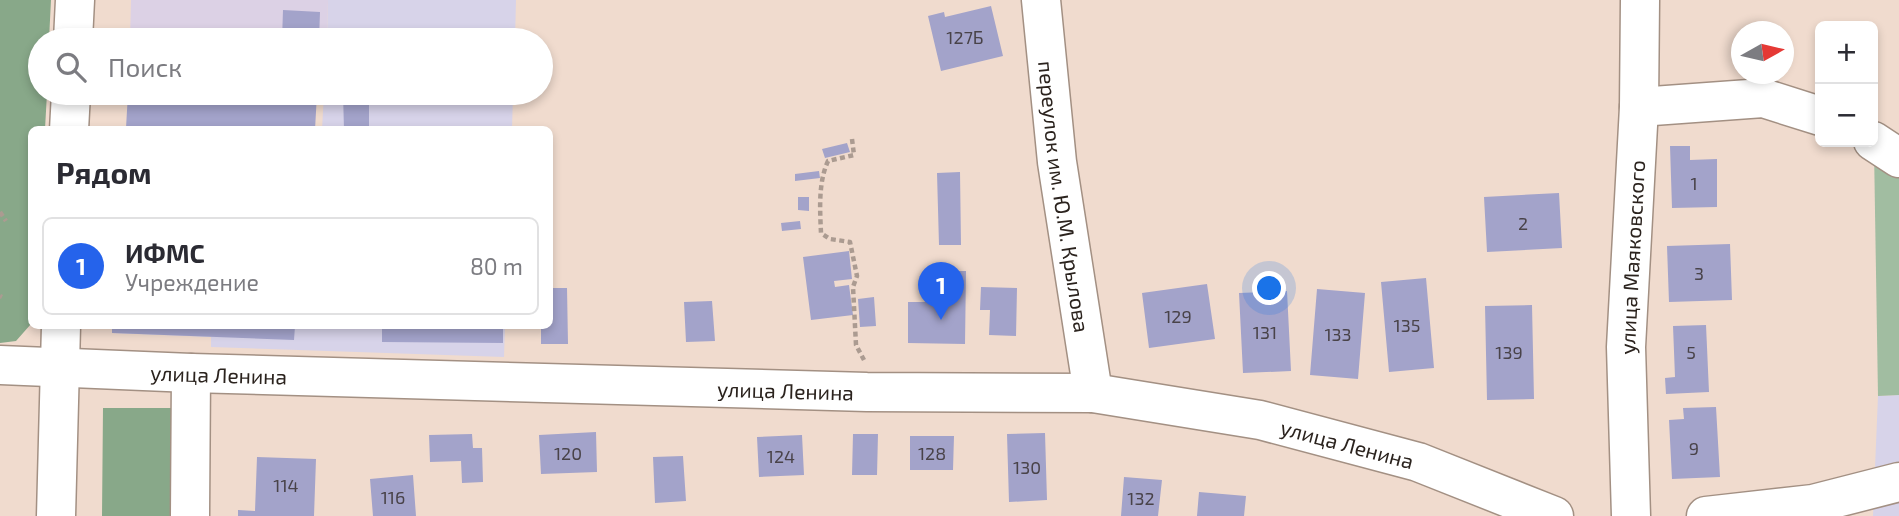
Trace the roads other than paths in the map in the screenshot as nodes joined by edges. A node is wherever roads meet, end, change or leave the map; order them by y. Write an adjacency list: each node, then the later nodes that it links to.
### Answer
1 (75, 0): 4 (street)
2 (1041, 0): 15 (street, переулок им. Ю.М. Крылова)
3 (1640, 0): 6 (street, улица Маяковского)
4 (74, 28)
5 (70, 105): 8 (street)
6 (1639, 107): 7 (street); 21 (street, улица Маяковского)
7 (1815, 114)
8 (69, 126)
9 (1878, 144): 10 (street)
10 (1899, 158)
11 (61, 329): 13 (street)
12 (0, 365): 13 (street, улица Ленина)
13 (58, 367): 14 (street, улица Ленина); 18 (street)
14 (191, 373): 15 (street, улица Ленина); 19 (street)
15 (1093, 393): 20 (street, улица Ленина)
16 (1899, 482): 17 (street)
17 (1821, 510): 22 (street)
18 (57, 516)
19 (190, 516)
20 (1555, 516)
21 (1631, 516)
22 (1706, 516)

